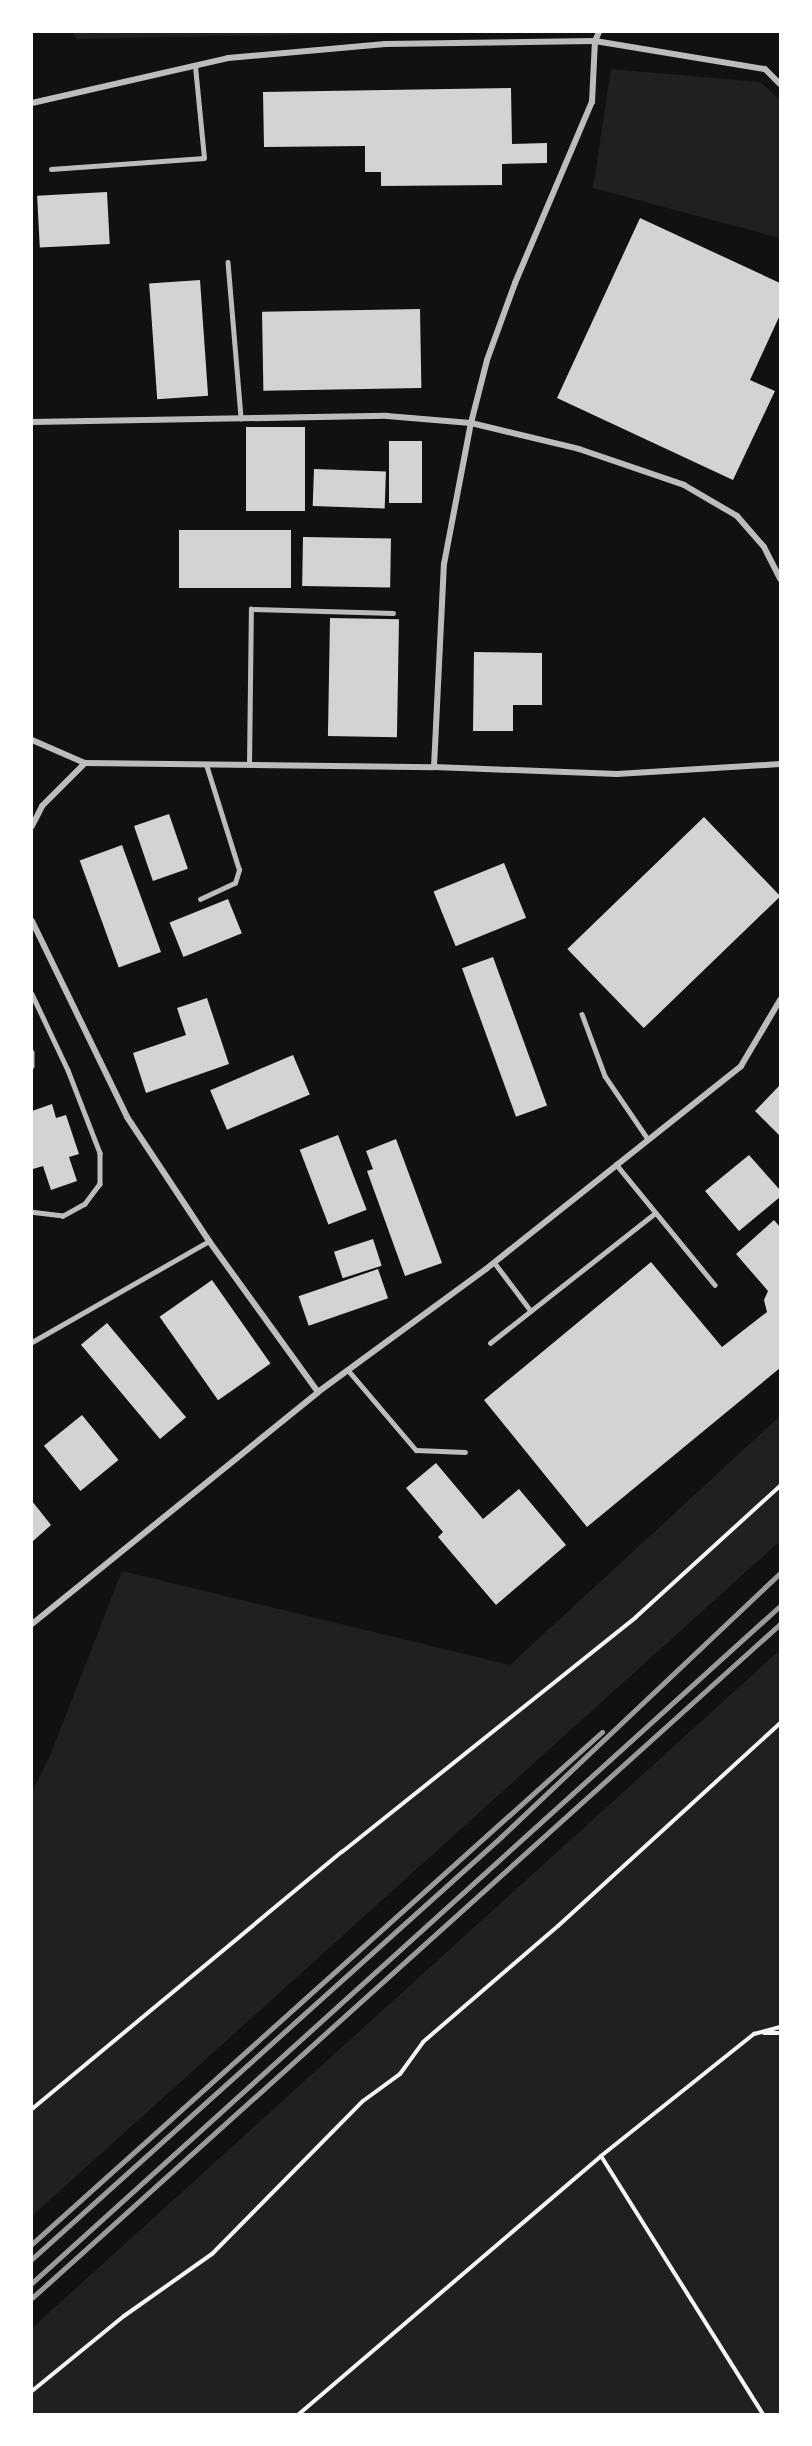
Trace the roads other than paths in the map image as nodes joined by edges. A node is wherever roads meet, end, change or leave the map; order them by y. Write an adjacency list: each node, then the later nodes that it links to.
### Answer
1 (599, 32): 2 (street)
2 (595, 41): 3 (street); 4 (street); 10 (street)
3 (195, 66): 5 (street); 6 (lane)
4 (780, 84)
5 (32, 103)
6 (51, 169)
7 (228, 262): 8 (lane)
8 (241, 418): 9 (street); 10 (street)
9 (32, 422)
10 (471, 423): 11 (street); 18 (street)
11 (780, 579)
12 (393, 613): 17 (lane)
13 (32, 740): 14 (street)
14 (85, 763): 16 (street); 19 (street)
15 (780, 764): 18 (street)
16 (206, 765): 17 (street); 20 (lane)
17 (249, 765): 18 (street)
18 (434, 767)
19 (32, 826)
20 (200, 899)
21 (32, 921): 31 (street)
22 (32, 994): 29 (lane)
23 (780, 1000): 27 (street)
24 (582, 1014): 27 (lane)
25 (32, 1052): 26 (lane)
26 (32, 1066)
27 (648, 1139): 28 (street)
28 (616, 1164): 30 (lane); 32 (street)
29 (32, 1212)
30 (655, 1213): 33 (lane); 34 (lane)
31 (209, 1241): 35 (lane); 38 (street)
32 (494, 1262): 34 (lane); 37 (street)
33 (715, 1285)
34 (531, 1311): 36 (lane)
35 (32, 1342)
36 (490, 1343)
37 (348, 1370): 38 (street); 39 (lane)
38 (318, 1392): 40 (street)
39 (465, 1452)
40 (32, 1624)

